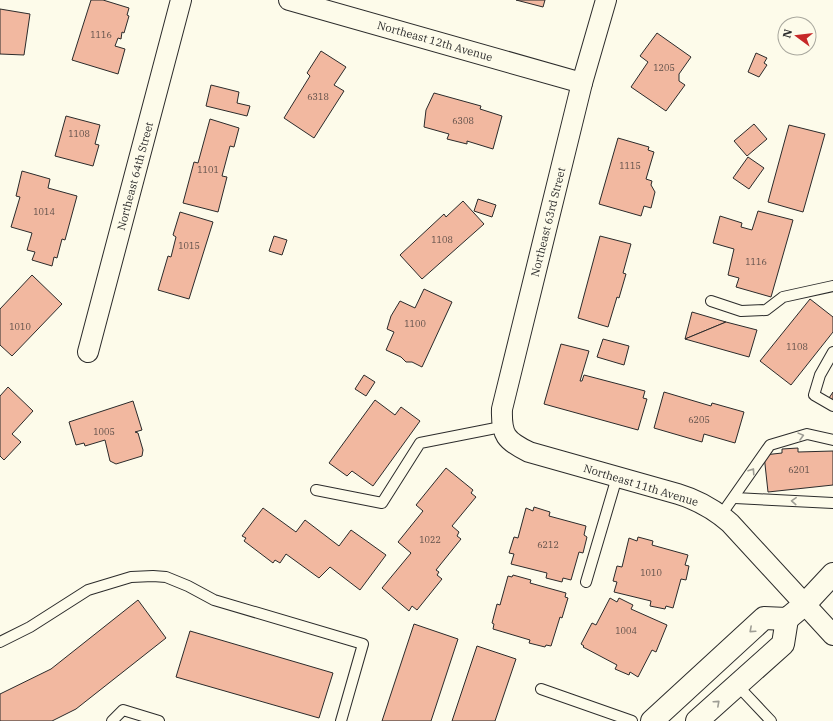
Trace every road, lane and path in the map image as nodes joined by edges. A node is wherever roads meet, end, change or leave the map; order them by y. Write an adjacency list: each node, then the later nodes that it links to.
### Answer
1 (182, 0): 7 (street, Northeast 64th Street)
2 (288, 0): 4 (street, Northeast 12th Avenue)
3 (606, 0): 4 (street, Northeast 63rd Street)
4 (582, 83): 10 (street, Northeast 63rd Street)
5 (833, 286): 6 (lane)
6 (711, 301)
7 (88, 352)
8 (833, 352): 9 (lane)
9 (833, 406)
10 (501, 427): 12 (street, Northeast 11th Avenue); 13 (lane)
11 (833, 440): 14 (lane, one-way to 11)
12 (617, 477): 16 (street, Northeast 11th Avenue); 18 (lane)
13 (316, 490)
14 (735, 498): 15 (lane, one-way to 14); 16 (lane)
15 (833, 503)
16 (721, 515): 19 (street, Northeast 11th Avenue)
17 (833, 574): 19 (main road)
18 (586, 582)
19 (805, 604): 20 (main road); 21 (street, Northeast 11th Avenue)
20 (787, 619): 23 (main road); 29 (main road, one-way to 29)
21 (833, 635)
22 (0, 642): 27 (lane)
23 (737, 685): 30 (main road, one-way to 23); 31 (lane)
24 (541, 689): 28 (lane)
25 (112, 721): 26 (lane)
26 (159, 721)
27 (341, 721)
28 (632, 721)
29 (652, 721)
30 (697, 721)
31 (771, 721)

